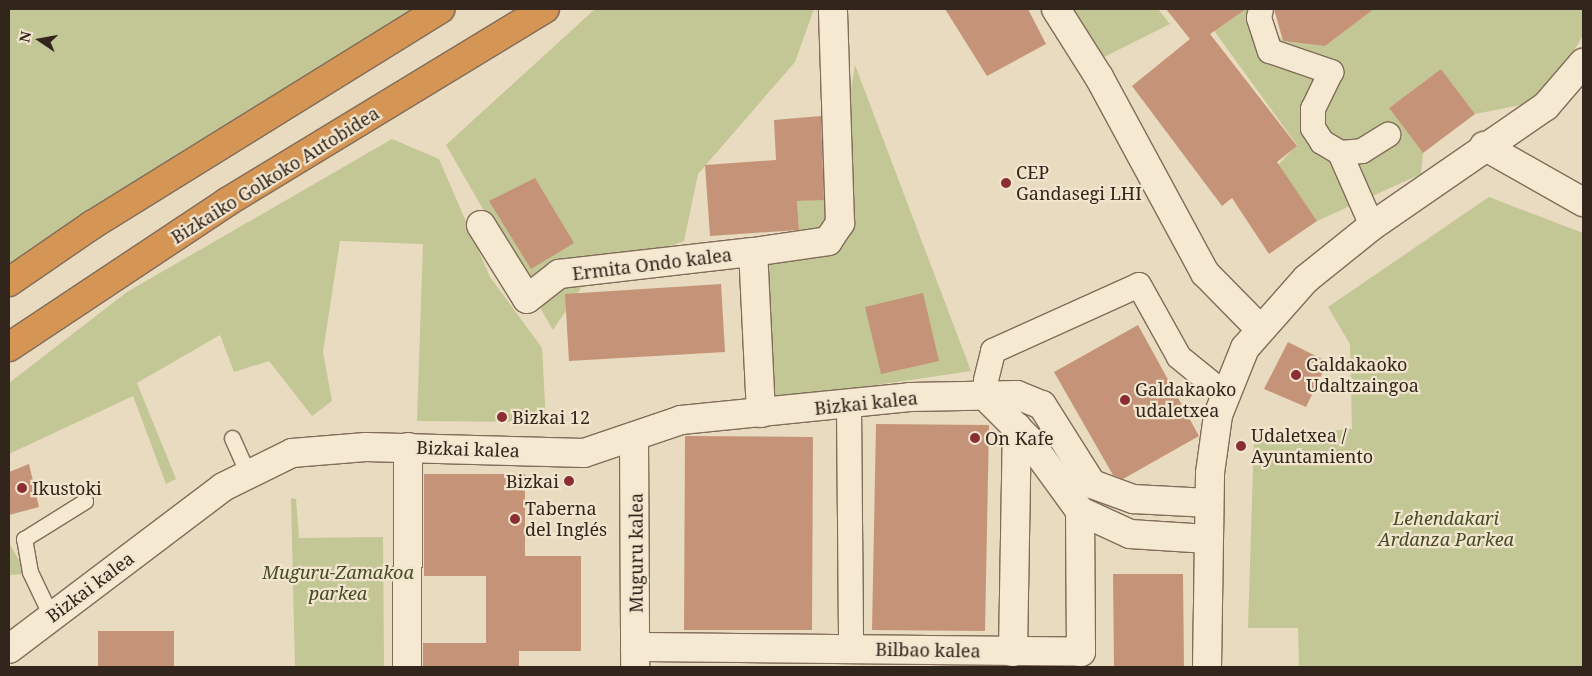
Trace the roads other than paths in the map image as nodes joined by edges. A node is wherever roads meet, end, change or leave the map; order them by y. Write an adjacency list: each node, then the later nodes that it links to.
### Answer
1 (441, 9): 14 (highway)
2 (545, 9): 16 (highway, Bizkaiko Golkoko Autobidea)
3 (833, 9): 13 (street, Ermita Ondo kalea)
4 (1056, 9): 15 (street)
5 (1261, 9): 9 (street)
6 (1583, 62): 8 (street)
7 (1388, 135): 9 (street)
8 (1484, 146): 10 (street); 12 (street)
9 (1340, 153): 12 (street)
10 (1583, 202)
11 (481, 225): 13 (street, Ermita Ondo kalea)
12 (1372, 226): 15 (street)
13 (752, 252): 20 (street, Ermita Ondo kalea)
14 (9, 282)
15 (1260, 329): 27 (street)
16 (9, 347)
17 (1211, 383): 18 (street)
18 (984, 386): 19 (street, Bizkai kalea); 21 (street); 27 (street, Bizkai kalea)
19 (849, 406): 20 (street, Bizkai kalea); 31 (street)
20 (761, 413): 23 (street, Bizkai kalea)
21 (1017, 427): 28 (street); 33 (street)
22 (232, 438): 25 (lane)
23 (634, 439): 24 (street, Bizkai kalea); 34 (street, Muguru kalea)
24 (408, 447): 25 (street, Bizkai kalea); 36 (street)
25 (247, 472): 30 (street, Bizkai kalea)
26 (85, 501): 30 (lane)
27 (1209, 503): 29 (street)
28 (1080, 511): 29 (street); 35 (street, Bilbao kalea)
29 (1208, 539): 37 (street)
30 (51, 616): 32 (street, Bizkai kalea)
31 (851, 648): 33 (street, Bilbao kalea); 34 (street, Bilbao kalea)
32 (9, 649)
33 (1013, 652): 35 (street, Bilbao kalea)
34 (635, 657)
35 (1084, 659)
36 (407, 667)
37 (1207, 667)

